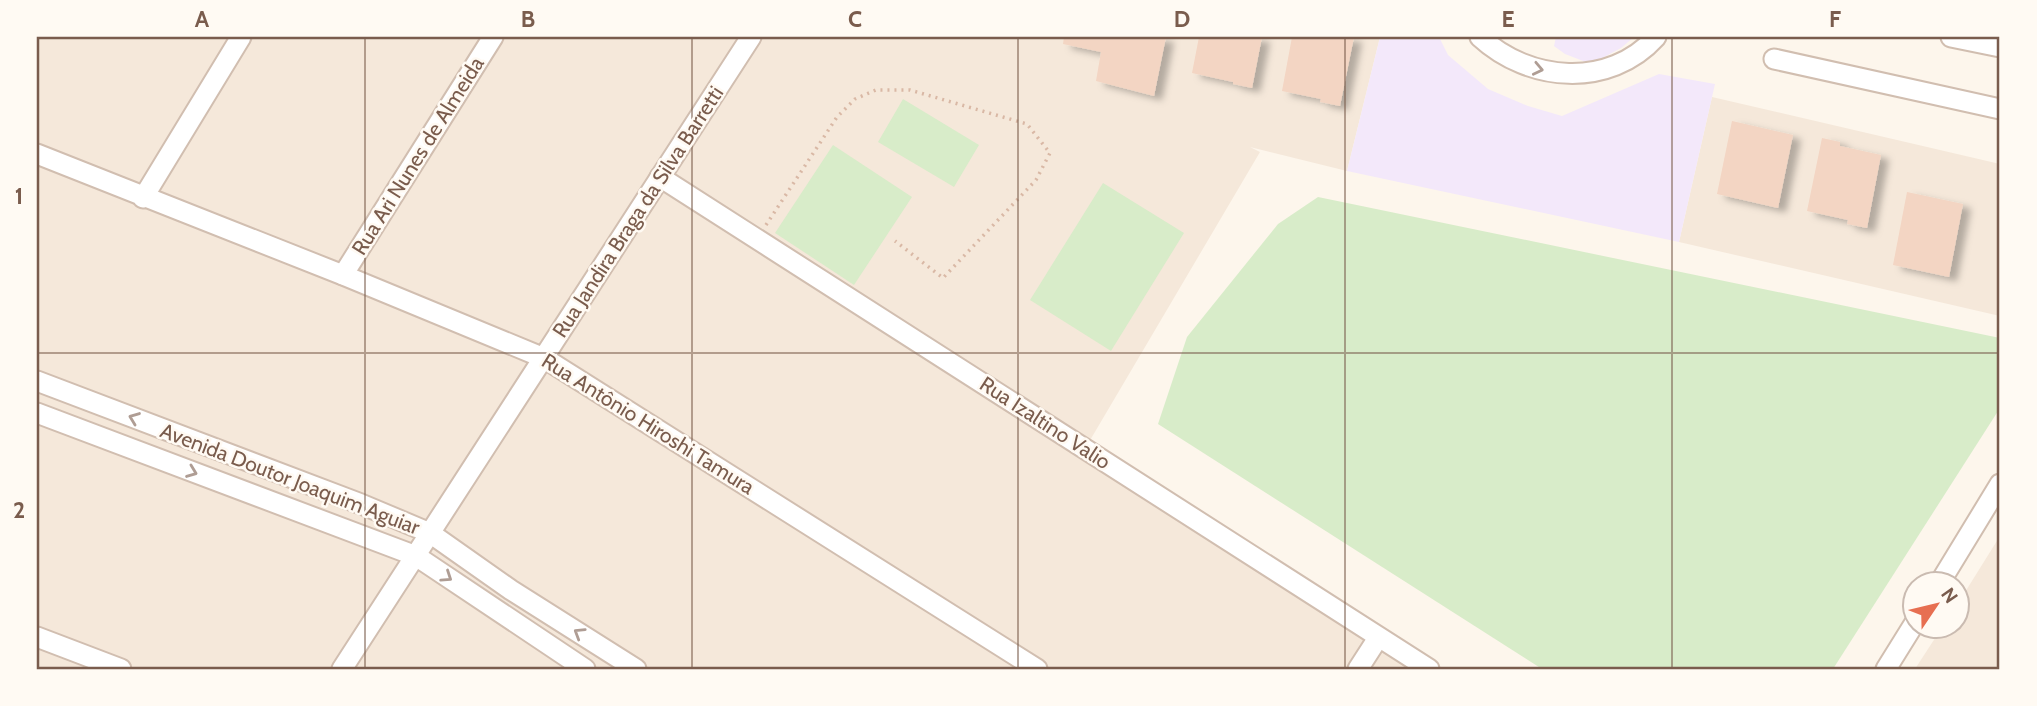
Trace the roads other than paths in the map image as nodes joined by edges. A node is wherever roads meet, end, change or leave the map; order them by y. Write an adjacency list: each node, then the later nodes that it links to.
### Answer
1 (241, 37): 12 (street)
2 (493, 37): 13 (street, Rua Ari Nunes de Almeida)
3 (751, 37): 11 (street, Rua Jandira Braga da Silva Barretti)
4 (1480, 37): 5 (street, one-way to 5)
5 (1656, 37)
6 (1951, 37): 7 (street)
7 (2000, 47)
8 (1774, 59): 9 (street)
9 (2000, 109)
10 (37, 154): 12 (street, Rua Antônio Hiroshi Tamura)
11 (660, 177): 14 (street, Rua Jandira Braga da Silva Barretti); 22 (street, Rua Izaltino Valio)
12 (143, 198): 13 (street, Rua Antônio Hiroshi Tamura)
13 (343, 275): 14 (street, Rua Antônio Hiroshi Tamura)
14 (544, 358): 18 (street, Rua Jandira Braga da Silva Barretti); 28 (street, Rua Antônio Hiroshi Tamura)
15 (37, 381): 18 (street, Avenida Doutor Joaquim Aguiar, one-way to 15)
16 (37, 413): 19 (street, Avenida Doutor Joaquim Aguiar, one-way to 19)
17 (2000, 484): 20 (street)
18 (430, 533): 19 (street, Rua Jandira Braga da Silva Barretti); 27 (street, Avenida Doutor Joaquim Aguiar, one-way to 18)
19 (416, 556): 25 (street, Rua Jandira Braga da Silva Barretti); 26 (street, Avenida Doutor Joaquim Aguiar, one-way to 26)
20 (1947, 570)
21 (37, 637): 24 (street)
22 (1378, 638): 29 (street); 30 (street, Rua Izaltino Valio)
23 (1904, 640): 31 (street)
24 (121, 669)
25 (342, 669)
26 (585, 669)
27 (636, 669)
28 (1037, 669)
29 (1357, 669)
30 (1429, 669)
31 (1886, 669)

